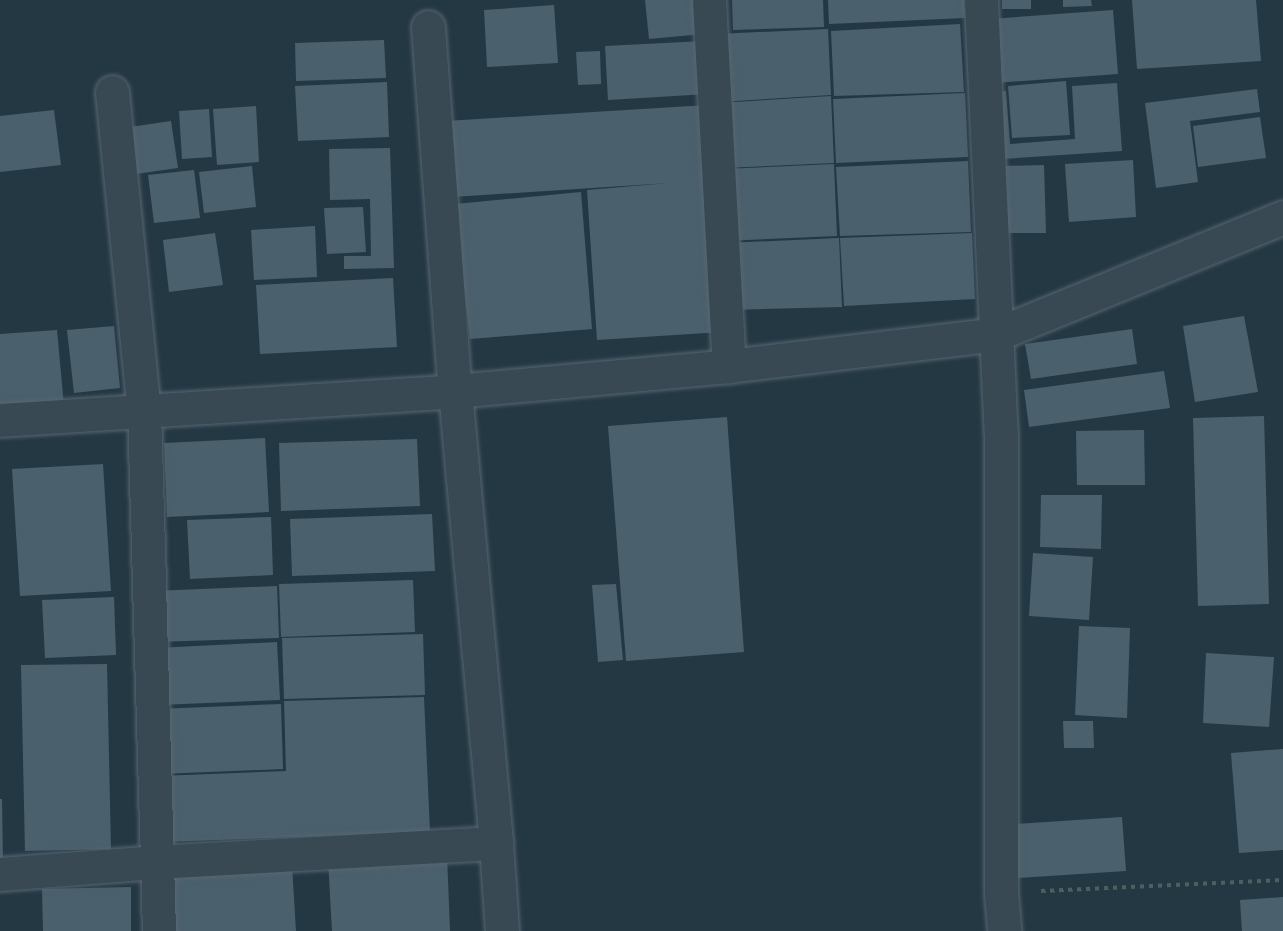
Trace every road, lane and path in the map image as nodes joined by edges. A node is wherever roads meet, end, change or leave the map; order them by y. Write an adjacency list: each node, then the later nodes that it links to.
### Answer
1 (709, 0): 7 (street)
2 (981, 0): 6 (street)
3 (428, 27): 8 (street)
4 (112, 92): 9 (street)
5 (1283, 217): 6 (street)
6 (997, 334): 7 (street); 15 (street)
7 (729, 366): 8 (street)
8 (455, 391): 9 (street); 11 (street)
9 (144, 411): 10 (street); 12 (street)
10 (0, 420)
11 (496, 843): 12 (street); 17 (street)
12 (155, 862): 13 (street); 16 (street)
13 (0, 874)
14 (1283, 880): 15 (path)
15 (1002, 893): 18 (street)
16 (159, 931)
17 (502, 931)
18 (1004, 931)

